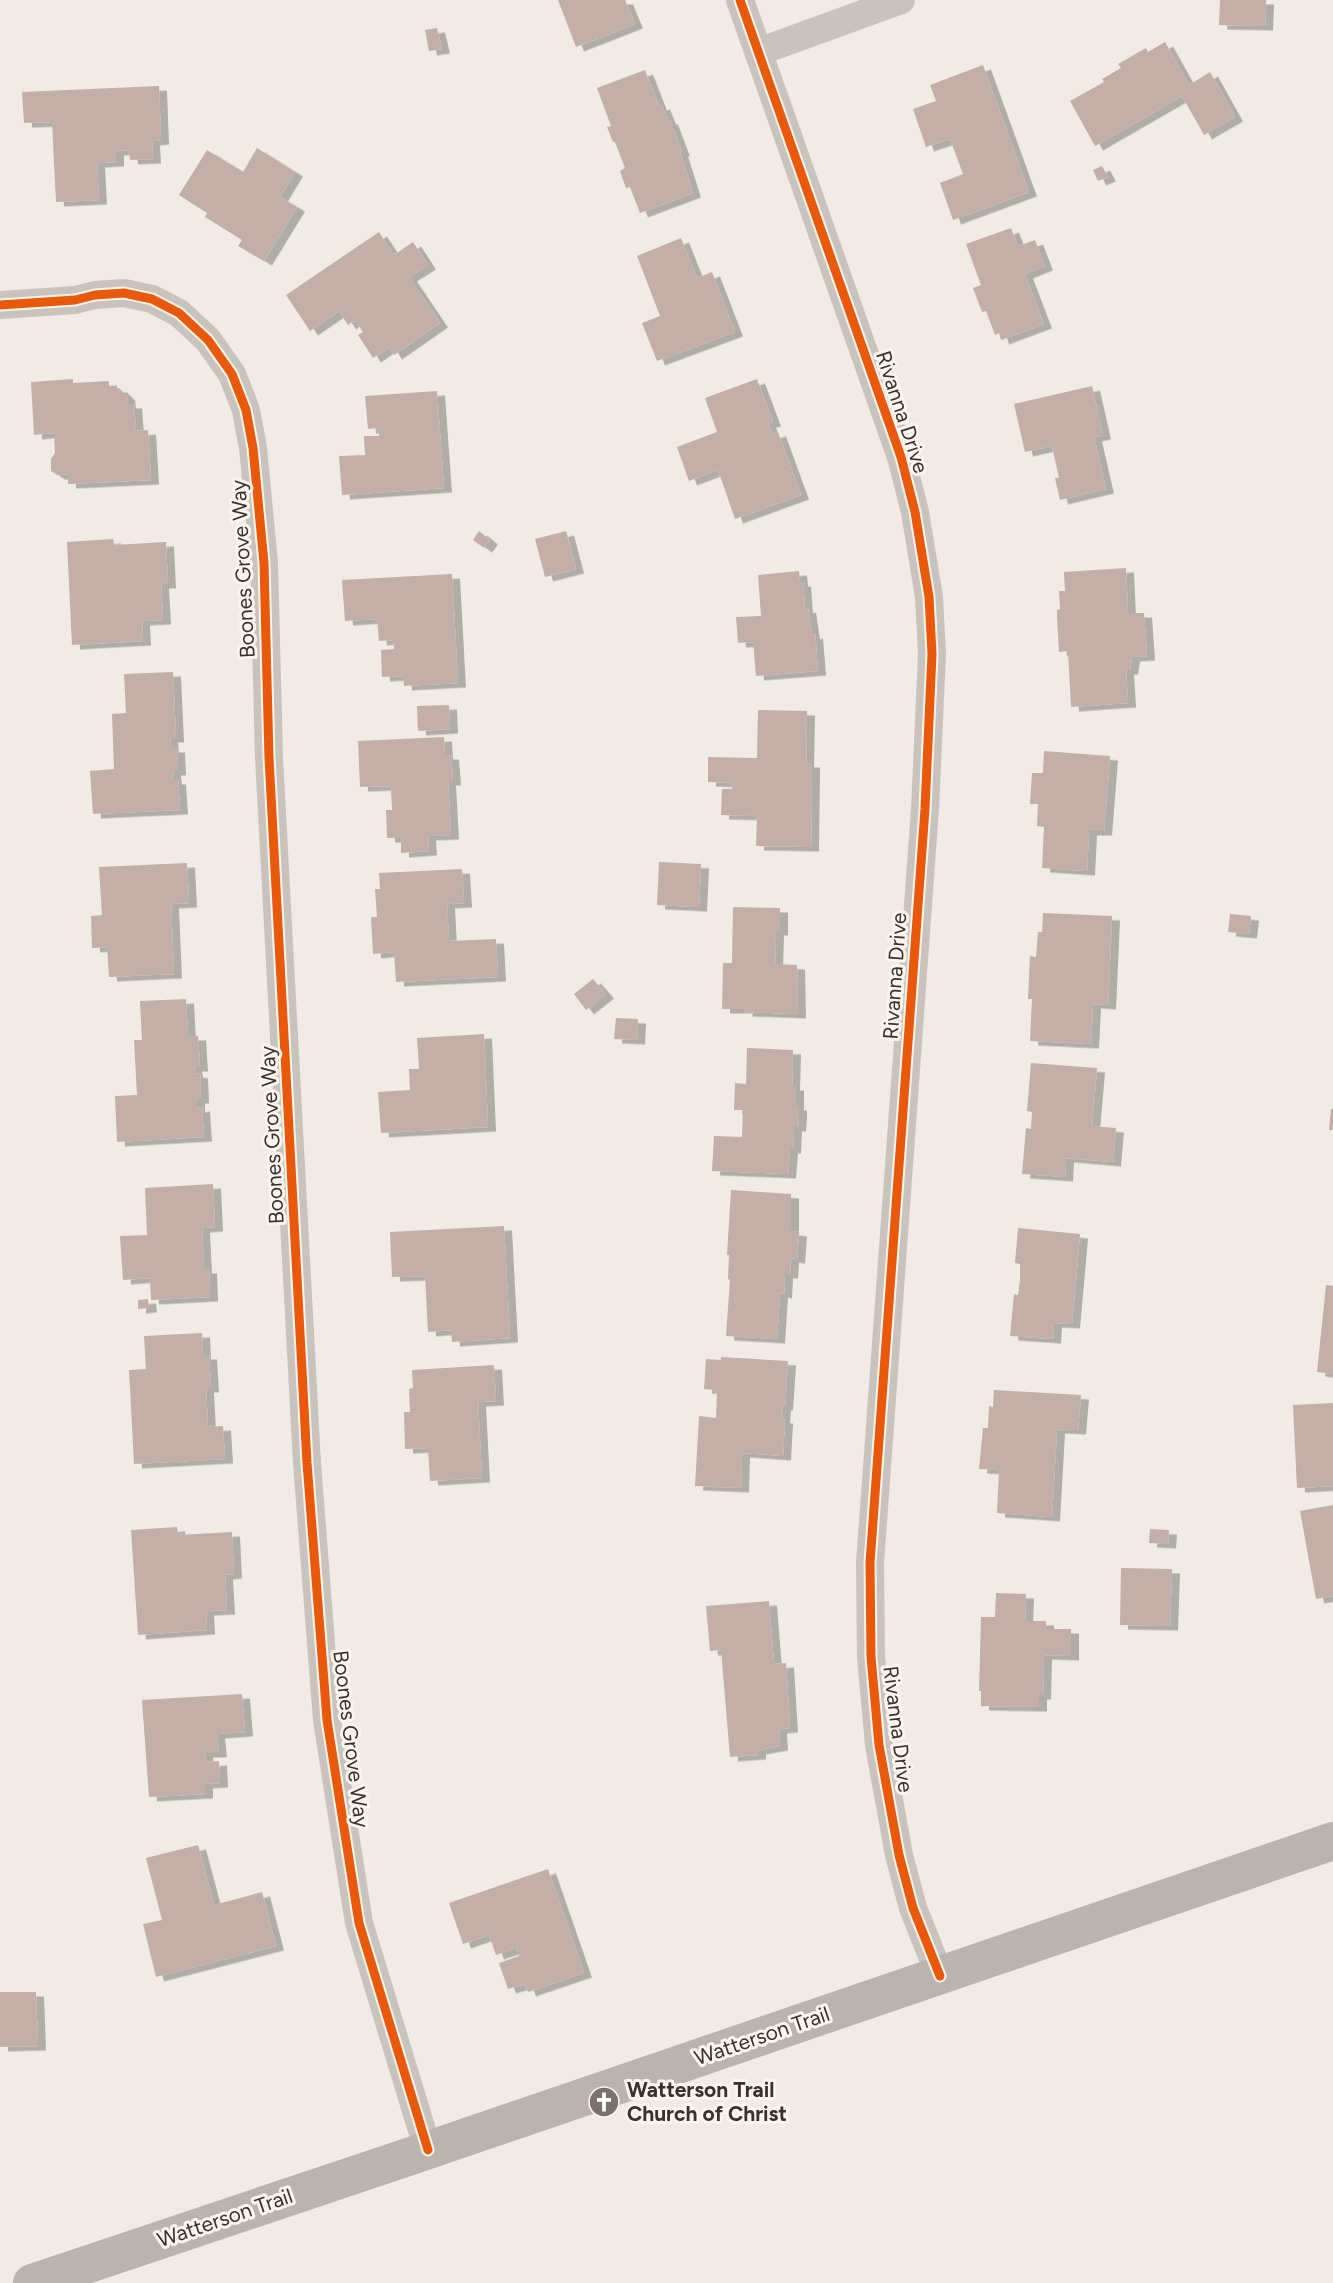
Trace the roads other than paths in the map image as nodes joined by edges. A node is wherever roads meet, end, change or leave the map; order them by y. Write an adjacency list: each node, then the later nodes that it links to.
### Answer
1 (740, 0): 3 (street, Rivanna Drive)
2 (901, 0): 3 (street)
3 (758, 51): 6 (street, Rivanna Drive)
4 (0, 305): 7 (street, Boones Grove Way)
5 (1333, 1841): 6 (main road, Watterson Trail)
6 (940, 1976): 7 (main road, Watterson Trail)
7 (428, 2150): 8 (main road, Watterson Trail)
8 (32, 2283)

